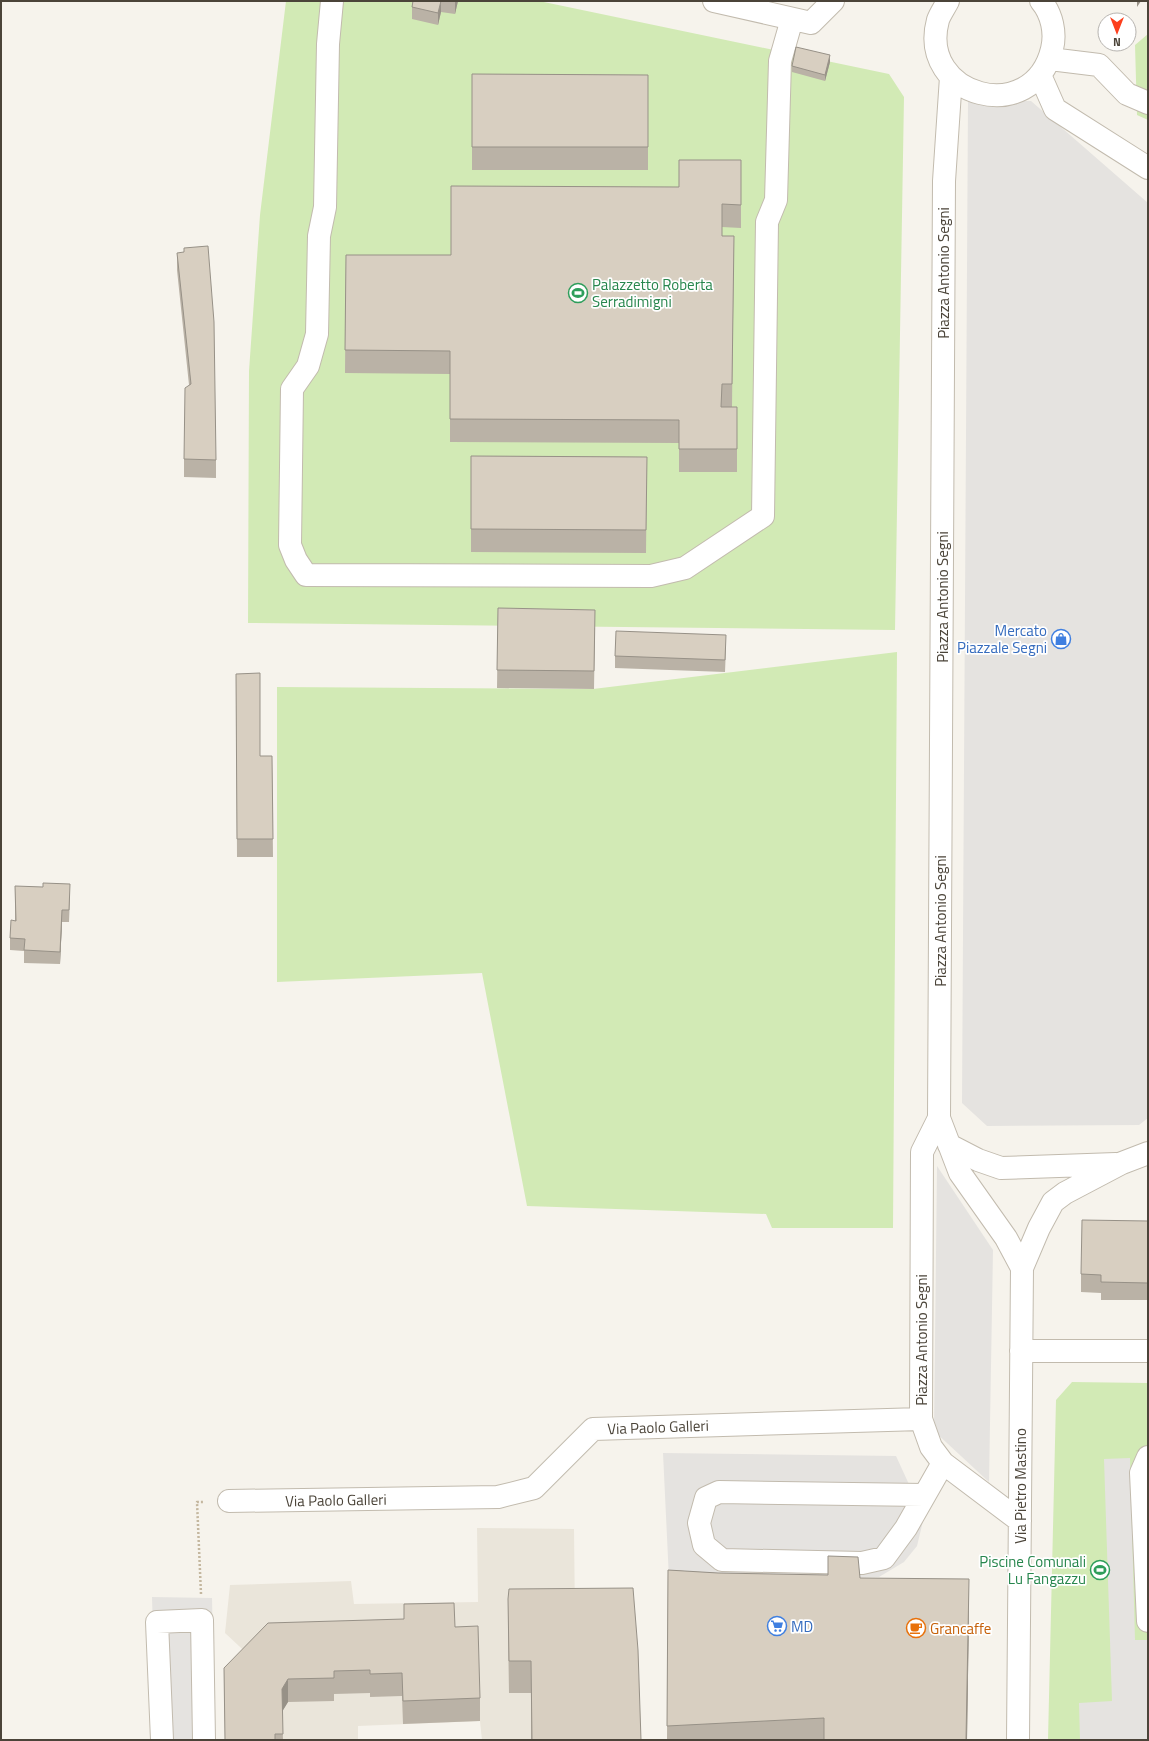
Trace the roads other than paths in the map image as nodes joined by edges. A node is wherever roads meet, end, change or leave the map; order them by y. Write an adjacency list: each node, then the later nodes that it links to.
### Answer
1 (332, 1): 6 (street)
2 (714, 1): 6 (street)
3 (833, 1): 6 (street)
4 (1040, 1): 7 (street)
5 (941, 7): 8 (street)
6 (792, 19)
7 (1045, 67): 8 (street); 9 (street); 10 (street)
8 (951, 77): 11 (street, Piazza Antonio Segni)
9 (1148, 103)
10 (1148, 168)
11 (939, 1118): 12 (street, Piazza Antonio Segni); 18 (street, Piazza Antonio Segni)
12 (949, 1145): 14 (street); 15 (street, Piazza Antonio Segni)
13 (1148, 1153): 14 (street, Piazza Antonio Segni)
14 (1122, 1163): 15 (street, Piazza Antonio Segni)
15 (1022, 1268): 16 (street, Piazza Antonio Segni)
16 (1021, 1351): 17 (street); 23 (street, Via Pietro Mastino)
17 (1148, 1351)
18 (920, 1419): 20 (street, Piazza Antonio Segni); 22 (street, Via Paolo Galleri)
19 (1148, 1457): 24 (street)
20 (943, 1462): 21 (street); 23 (street, Piazza Antonio Segni)
21 (924, 1495): 21 (street)
22 (229, 1501)
23 (1020, 1521): 27 (street, Via Pietro Mastino)
24 (1148, 1621)
25 (162, 1740): 26 (street)
26 (204, 1740)
27 (1018, 1740)

